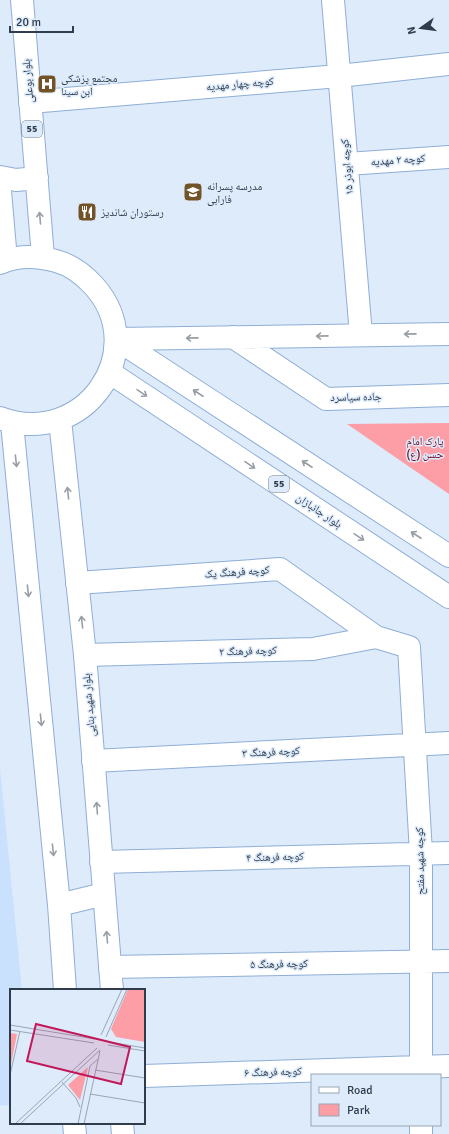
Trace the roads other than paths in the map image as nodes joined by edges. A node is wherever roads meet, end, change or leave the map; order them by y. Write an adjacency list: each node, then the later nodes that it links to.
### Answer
1 (22, 0): 5 (street, بلوار بوعلی / 55)
2 (333, 0): 4 (street, کوچه ابوذر ۱۵)
3 (449, 64): 4 (street, کوچه چهار مهدیه)
4 (339, 76): 5 (street, کوچه چهار مهدیه); 7 (street, کوچه ابوذر ۱۵)
5 (30, 102): 9 (street, بلوار بوعلی / 55)
6 (449, 157): 7 (street, کوچه ۲ مهدیه)
7 (347, 164): 14 (street, کوچه ابوذر ۱۵)
8 (0, 177): 9 (street)
9 (37, 178): 11 (street, بلوار بوعلی / 55, one-way to 9)
10 (0, 192): 12 (street)
11 (43, 257): 12 (street); 16 (street)
12 (3, 262)
13 (449, 334): 14 (street, one-way to 14)
14 (361, 335): 15 (street, one-way to 15)
15 (233, 337): 16 (street, one-way to 16); 18 (street, جاده سیاسرد)
16 (116, 340): 17 (street); 21 (street, one-way to 16)
17 (110, 372): 20 (street); 23 (street, بلوار جانبازان / 55, one-way to 23)
18 (449, 395)
19 (6, 420): 20 (street); 34 (street, one-way to 34)
20 (60, 420): 22 (street, بلوار شهید بنایی, one-way to 20)
21 (449, 556)
22 (77, 583): 24 (street, کوچه فرهنگ یک); 26 (street, بلوار شهید بنایی, one-way to 22)
23 (449, 596)
24 (376, 637): 25 (street, کوچه فرهنگ ۲); 26 (street, کوچه فرهنگ ۲)
25 (409, 647): 28 (street, کوچه شهید مفتح)
26 (85, 655): 29 (street, بلوار شهید بنایی)
27 (449, 743): 28 (street, کوچه فرهنگ ۳)
28 (415, 744): 29 (street, کوچه فرهنگ ۳); 30 (street, کوچه شهید مفتح)
29 (94, 761): 32 (street, بلوار شهید بنایی, one-way to 29)
30 (421, 853): 31 (street, کوچه فرهنگ ۴); 32 (street, کوچه فرهنگ ۴); 35 (street, کوچه شهید مفتح)
31 (449, 853)
32 (101, 862): 33 (street, بلوار شهید بنایی)
33 (104, 894): 34 (street); 37 (street, بلوار شهید بنایی, one-way to 33)
34 (59, 905): 38 (street)
35 (421, 961): 36 (street, کوچه فرهنگ ۵); 37 (street, کوچه فرهنگ ۵); 41 (street, کوچه شهید مفتح)
36 (449, 961)
37 (110, 967): 39 (street, بلوار شهید بنایی)
38 (65, 989)
39 (112, 989)
40 (449, 1066): 41 (street, کوچه فرهنگ ۶)
41 (421, 1071): 42 (street, کوچه فرهنگ ۶)
42 (145, 1076)
43 (74, 1124): 45 (street)
44 (122, 1124): 46 (street)
45 (75, 1134)
46 (123, 1134)

